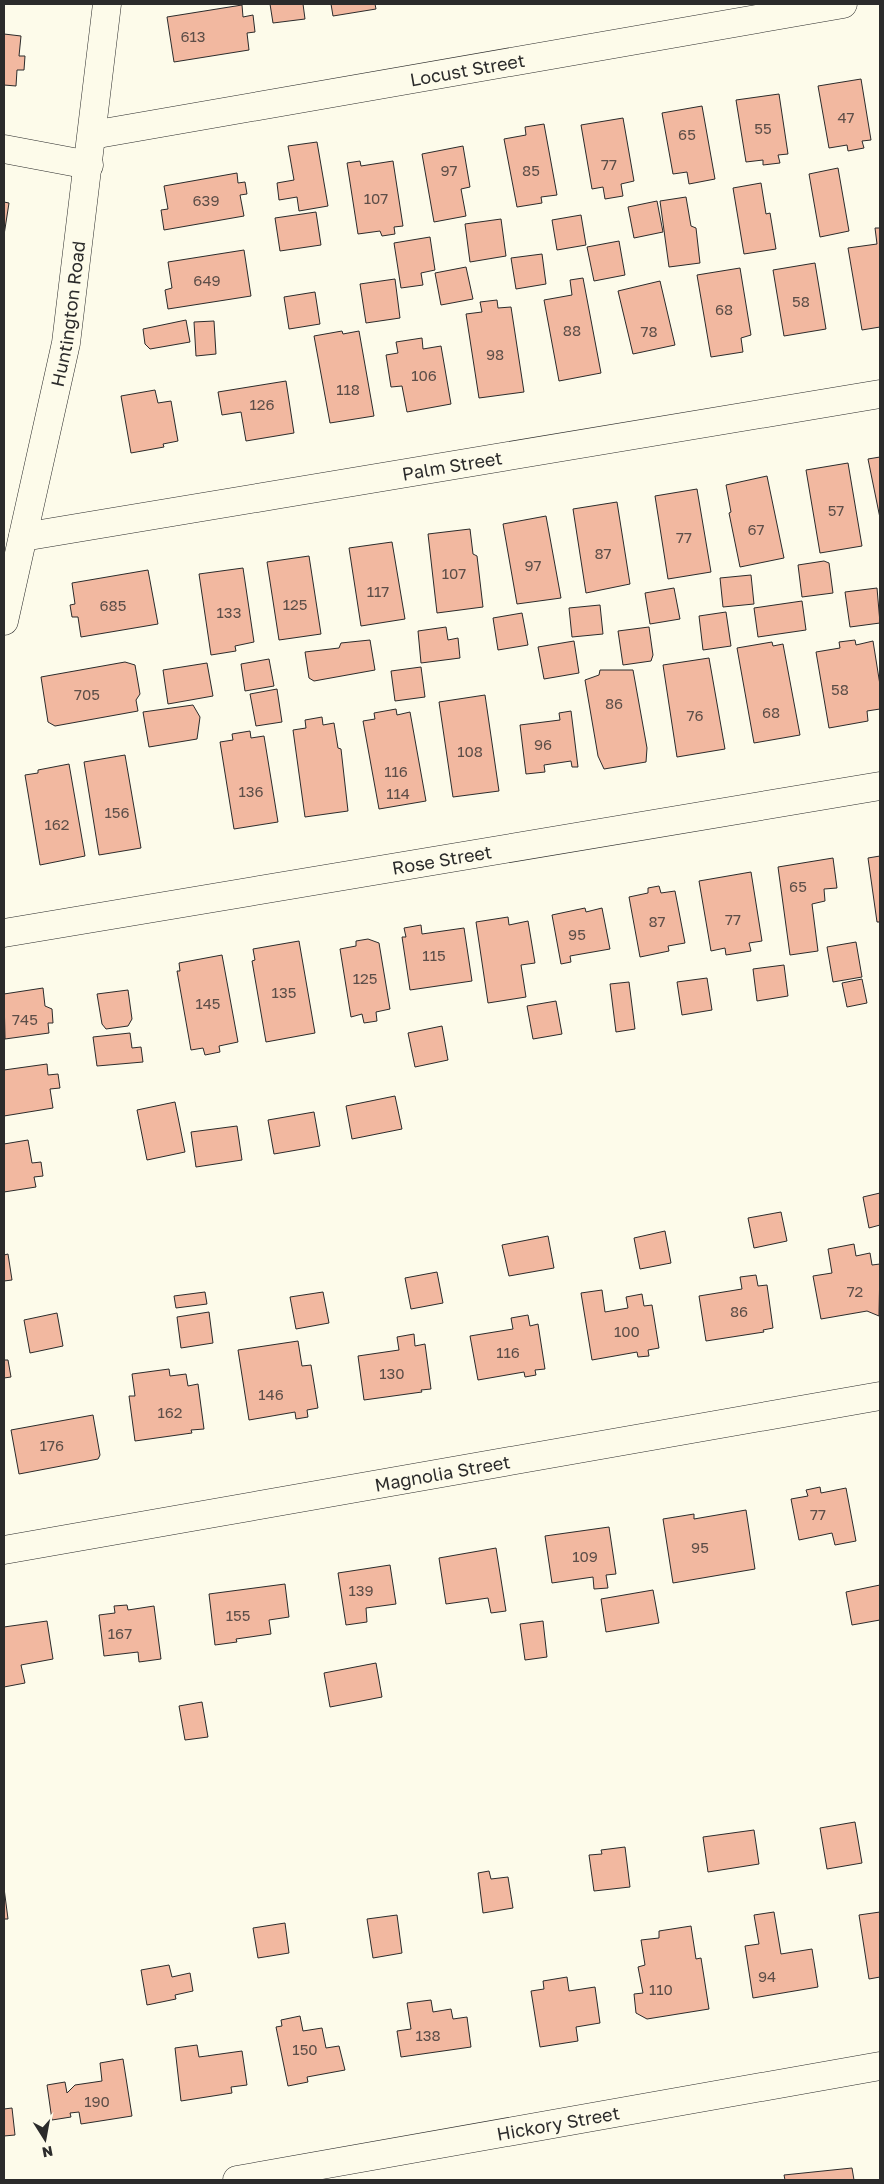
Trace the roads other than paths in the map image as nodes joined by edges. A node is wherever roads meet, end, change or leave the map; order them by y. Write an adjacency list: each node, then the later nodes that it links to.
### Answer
1 (107, 4): 3 (street, Huntington Road)
2 (843, 4): 3 (street, Locust Street)
3 (92, 135): 5 (street, Huntington Road)
4 (4, 149): 5 (street)
5 (88, 165): 7 (street, Huntington Road)
6 (880, 394): 7 (street, Palm Street)
7 (23, 537): 8 (street, Huntington Road)
8 (4, 621)
9 (880, 786): 10 (street, Rose Street)
10 (4, 932)
11 (880, 1396): 12 (street, Magnolia Street)
12 (4, 1550)
13 (880, 2066): 14 (street, Hickory Street)
14 (237, 2180)

